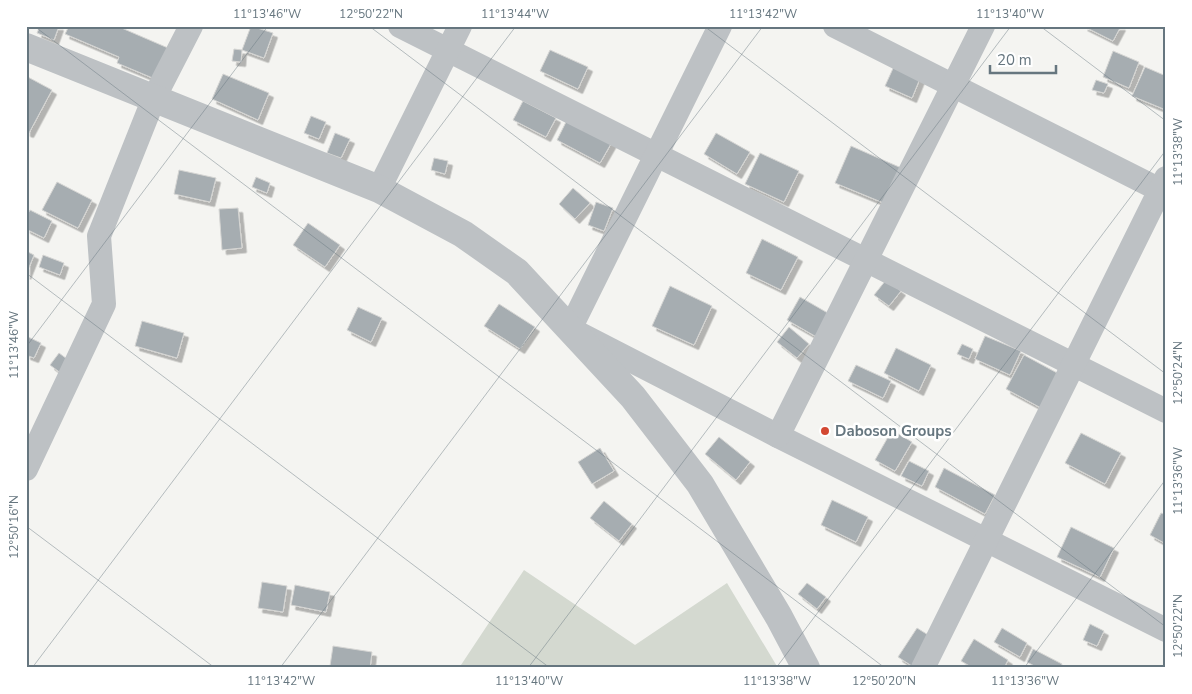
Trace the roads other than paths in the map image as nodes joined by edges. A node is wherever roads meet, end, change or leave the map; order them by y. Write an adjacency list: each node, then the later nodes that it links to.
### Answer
1 (191, 26): 10 (street)
2 (400, 26): 8 (street)
3 (460, 26): 8 (street)
4 (720, 26): 11 (street)
5 (834, 26): 9 (street)
6 (983, 26): 9 (street)
7 (26, 47): 10 (street)
8 (448, 50): 11 (street); 13 (street)
9 (954, 86): 12 (street); 14 (street)
10 (154, 98): 13 (street); 19 (street)
11 (656, 155): 14 (street); 15 (street)
12 (1164, 187): 16 (street)
13 (379, 188): 15 (street)
14 (866, 261): 16 (street); 18 (street)
15 (570, 329): 18 (street); 22 (street)
16 (1073, 365): 17 (street); 20 (street)
17 (1166, 411)
18 (778, 436): 20 (street)
19 (26, 469)
20 (986, 540): 21 (street); 23 (street)
21 (1166, 630)
22 (806, 668)
23 (923, 668)

